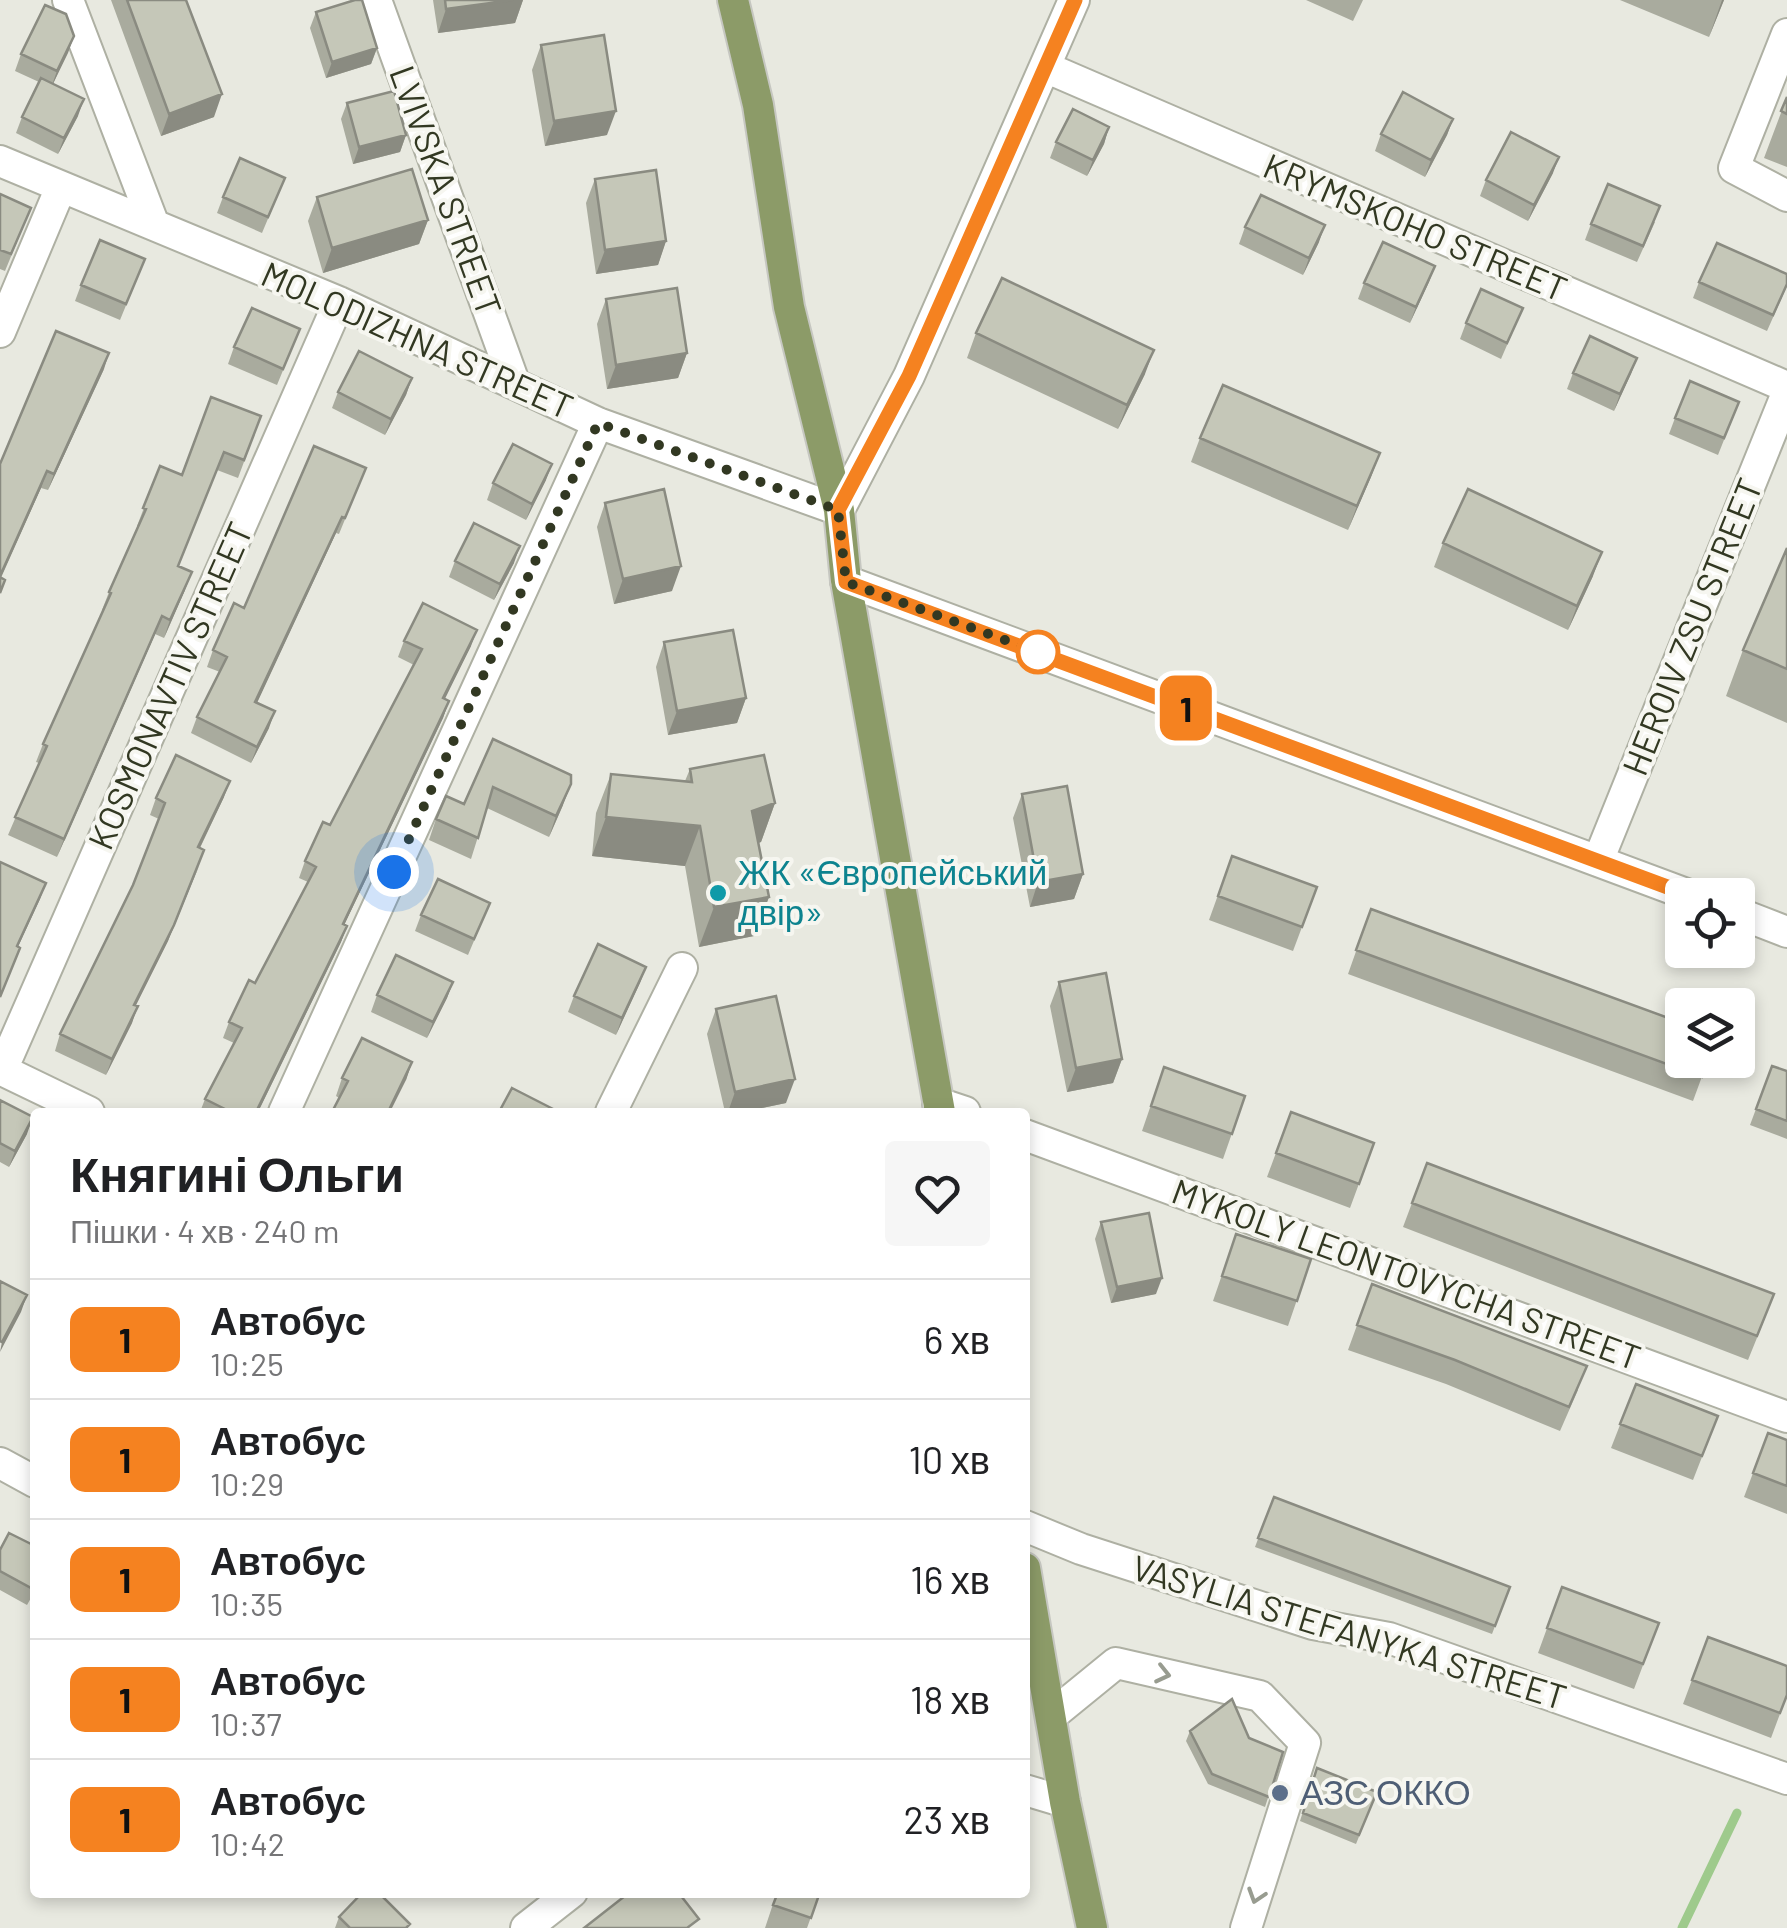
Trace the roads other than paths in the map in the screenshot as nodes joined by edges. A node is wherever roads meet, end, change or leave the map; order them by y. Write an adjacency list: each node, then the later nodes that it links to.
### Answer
1 (68, 0): 10 (street)
2 (376, 0): 13 (street, LVIVSKA STREET)
3 (733, 0): 16 (main road)
4 (1065, 7): 6 (street)
5 (1787, 34): 9 (street)
6 (1044, 67): 14 (street, KRYMSKOHO STREET); 16 (street)
7 (0, 161): 8 (street, MOLODIZHNA STREET)
8 (61, 186): 10 (street, MOLODIZHNA STREET); 12 (street)
9 (1787, 196)
10 (154, 225): 11 (street, MOLODIZHNA STREET)
11 (340, 302): 13 (street, MOLODIZHNA STREET); 23 (street, KOSMONAVTIV STREET)
12 (0, 332)
13 (514, 382): 15 (street, MOLODIZHNA STREET)
14 (1787, 390): 18 (street, HEROIV ZSU STREET)
15 (598, 423): 16 (street, MOLODIZHNA STREET); 25 (street)
16 (838, 510): 17 (main road)
17 (846, 582): 18 (street); 27 (main road)
18 (1598, 861): 19 (street)
19 (1665, 886)
20 (1755, 920): 21 (street)
21 (1787, 932)
22 (682, 968): 26 (street)
23 (1, 1069): 24 (street)
24 (81, 1108)
25 (286, 1108)
26 (613, 1108)
27 (948, 1108)
28 (1030, 1136): 29 (street, MYKOLY LEONTOVYCHA STREET)
29 (1787, 1416)
30 (0, 1463): 31 (street)
31 (30, 1479)
32 (1030, 1528): 35 (street, VASYLIA STEFANYKA STREET)
33 (1030, 1596): 34 (main road)
34 (1051, 1716): 37 (main road); 41 (street, one-way to 41)
35 (1787, 1779)
36 (1030, 1792): 37 (street)
37 (1065, 1802): 39 (main road)
38 (564, 1898): 40 (street)
39 (1088, 1921)
40 (526, 1928)
41 (1246, 1928)

